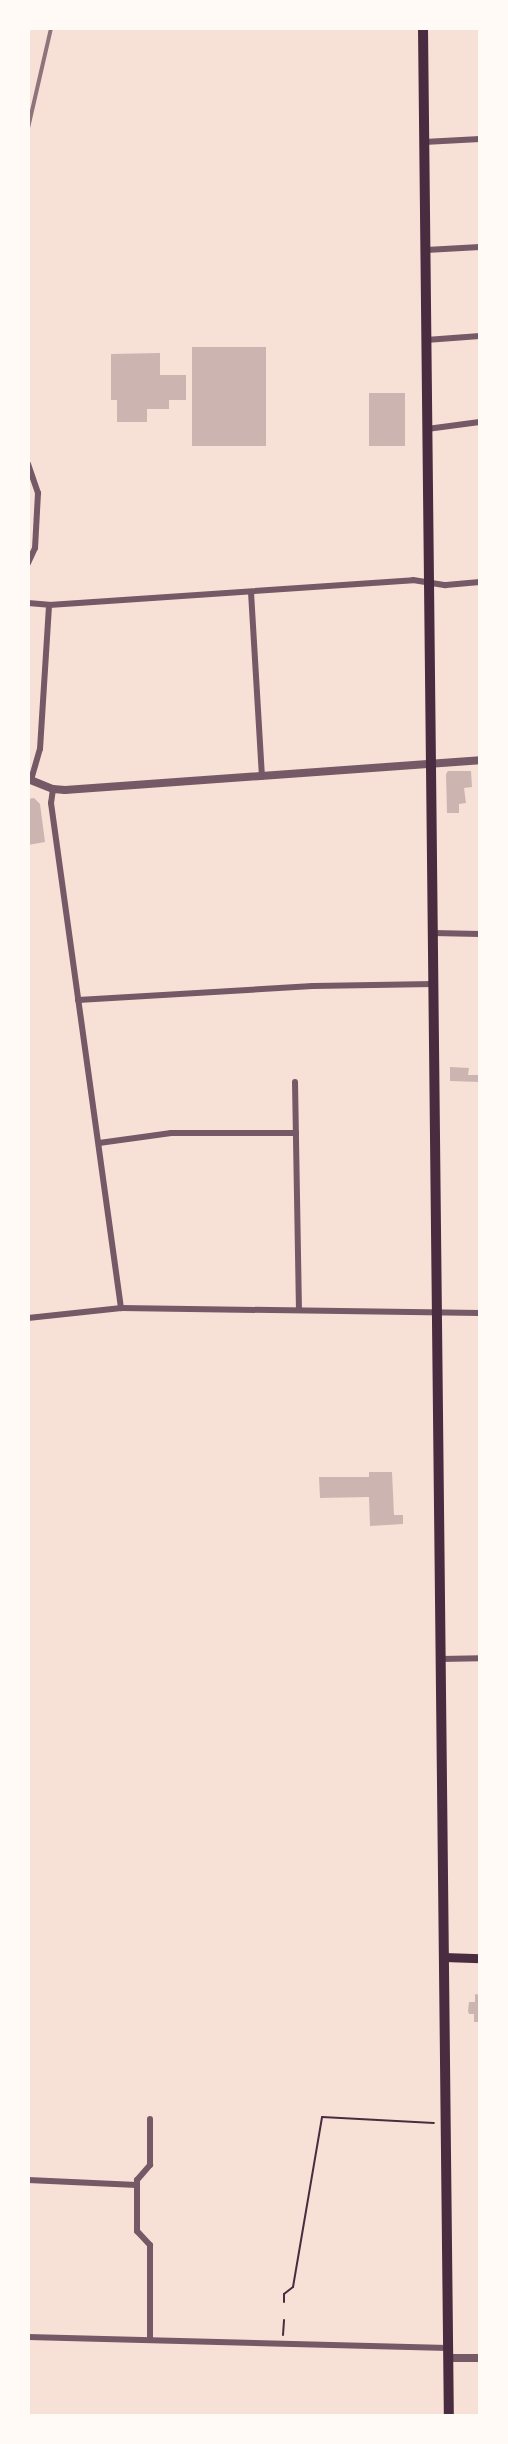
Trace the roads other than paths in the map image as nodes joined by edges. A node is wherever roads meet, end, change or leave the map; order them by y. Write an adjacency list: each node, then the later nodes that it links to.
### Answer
1 (423, 28): 3 (main road)
2 (480, 139): 3 (street)
3 (424, 142): 5 (main road)
4 (480, 247): 5 (street)
5 (426, 250): 7 (main road)
6 (480, 336): 7 (street)
7 (426, 340): 9 (main road)
8 (480, 422): 9 (street)
9 (427, 429): 12 (main road)
10 (28, 464): 11 (street)
11 (28, 563)
12 (429, 582): 13 (street); 14 (street); 18 (main road)
13 (480, 582)
14 (251, 592): 16 (street); 19 (street)
15 (28, 603): 16 (street)
16 (49, 606): 20 (street)
17 (480, 760): 18 (street)
18 (431, 764): 19 (street); 22 (main road)
19 (262, 777): 21 (street)
20 (30, 780): 21 (street)
21 (53, 789): 25 (street)
22 (433, 933): 23 (street); 24 (main road)
23 (480, 934)
24 (434, 984): 25 (street); 31 (main road)
25 (78, 1000): 28 (street)
26 (295, 1082): 27 (street)
27 (296, 1133): 28 (street); 30 (street)
28 (99, 1143): 29 (street)
29 (122, 1308): 30 (street); 33 (street)
30 (298, 1310): 31 (street)
31 (437, 1312): 32 (street); 35 (main road)
32 (480, 1313)
33 (28, 1318)
34 (480, 1658): 35 (street)
35 (441, 1659): 36 (main road)
36 (444, 1957): 37 (main road); 43 (main road)
37 (480, 1958)
38 (150, 2119): 40 (street)
39 (28, 2180): 40 (street)
40 (137, 2186): 42 (street)
41 (28, 2337): 42 (street)
42 (150, 2340): 43 (street)
43 (448, 2353): 44 (street); 45 (main road)
44 (480, 2358)
45 (449, 2415)

